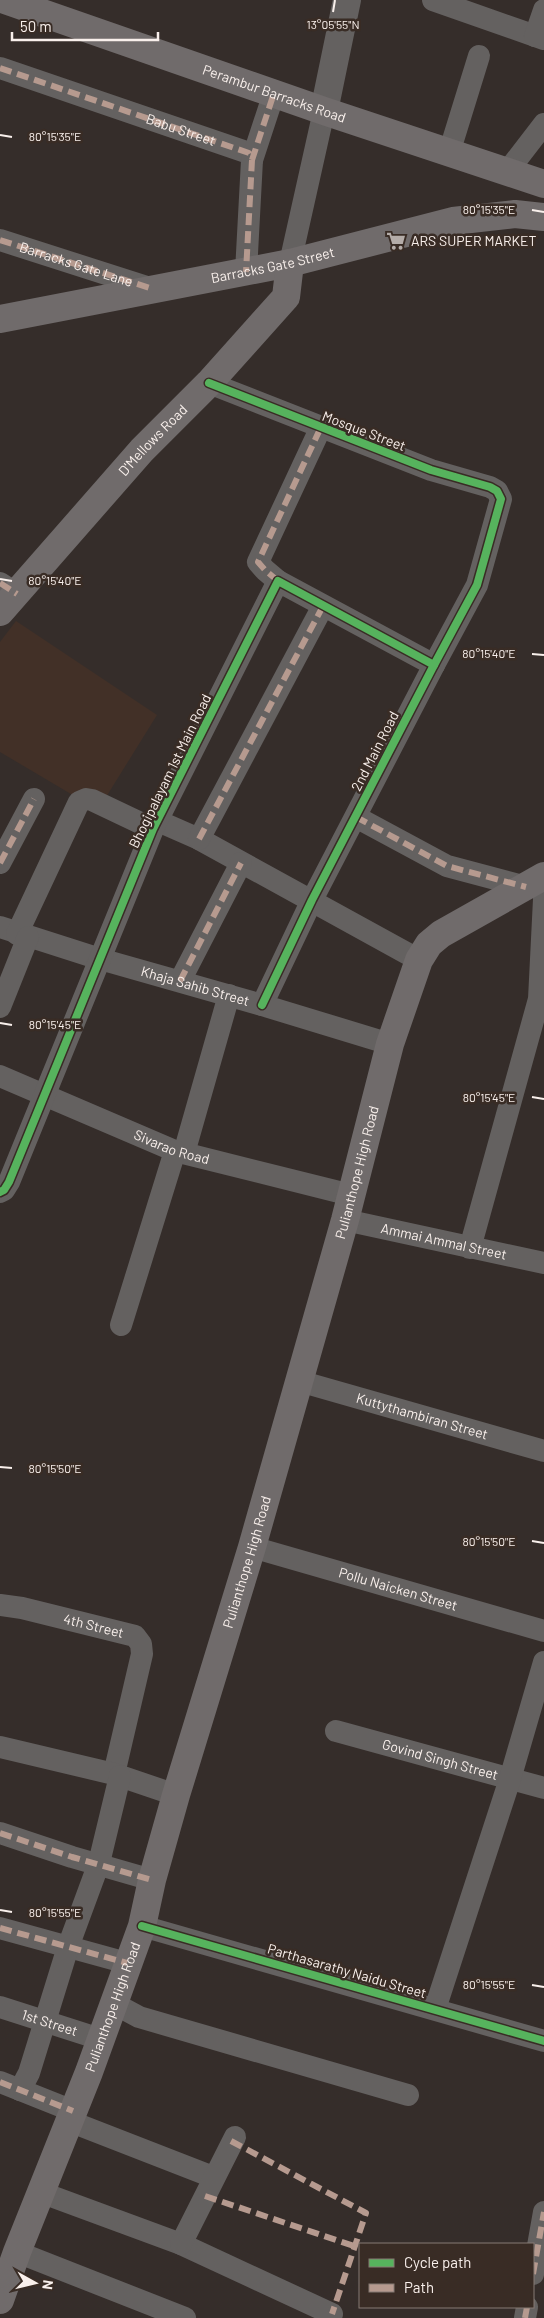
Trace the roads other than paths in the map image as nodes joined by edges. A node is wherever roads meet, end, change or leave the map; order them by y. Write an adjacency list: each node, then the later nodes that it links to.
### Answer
1 (5, 0): 9 (main road, Perambur Barracks Road)
2 (347, 0): 10 (street)
3 (433, 0): 4 (street)
4 (466, 6): 6 (street)
5 (544, 10): 6 (street)
6 (539, 38)
7 (480, 56): 12 (street)
8 (0, 68): 13 (street, Babu Street)
9 (274, 93): 10 (main road, Perambur Barracks Road); 13 (street)
10 (324, 111): 12 (main road, Perambur Barracks Road); 18 (street)
11 (544, 124): 14 (street)
12 (449, 153): 14 (main road, Perambur Barracks Road)
13 (252, 160): 19 (street)
14 (507, 172): 15 (main road, Perambur Barracks Road)
15 (544, 184)
16 (544, 218): 18 (main road, Barracks Gate Street)
17 (0, 240): 20 (street, Barracks Gate Lane)
18 (290, 263): 19 (main road, Barracks Gate Street); 22 (main road, D'Mellows Road)
19 (246, 272): 20 (main road, Barracks Gate Street)
20 (153, 289): 21 (main road, Barracks Gate Street)
21 (0, 320)
22 (209, 383): 23 (street, Mosque Street); 26 (main road, D'Mellows Road)
23 (321, 427): 24 (street, Mosque Street); 25 (street)
24 (500, 506): 28 (street, 2nd Main Road)
25 (278, 581): 27 (street); 31 (street, Bhogipalayam 1st Main Road)
26 (6, 596)
27 (323, 606): 28 (street); 32 (street)
28 (434, 665): 30 (street, 2nd Main Road)
29 (34, 799): 34 (street)
30 (356, 816): 35 (street); 36 (street, 2nd Main Road)
31 (156, 825): 32 (street); 37 (street); 38 (street, Bhogipalayam 1st Main Road)
32 (199, 839): 33 (street)
33 (241, 863): 36 (street); 40 (street)
34 (0, 864)
35 (538, 888): 39 (main road, Pulianthope High Road); 50 (street)
36 (312, 900): 39 (street); 42 (street, 2nd Main Road)
37 (15, 932): 38 (street, Khaja Sahib Street); 43 (street)
38 (100, 959): 40 (street, Khaja Sahib Street); 46 (street, Bhogipalayam 1st Main Road)
39 (419, 960): 44 (main road, Pulianthope High Road)
40 (180, 981): 41 (street, Khaja Sahib Street)
41 (229, 995): 42 (street, Khaja Sahib Street); 47 (street)
42 (262, 1005): 44 (street, Khaja Sahib Street)
43 (0, 1007)
44 (390, 1044): 49 (main road, Pulianthope High Road)
45 (0, 1076): 46 (street, Sivarao Road)
46 (44, 1095): 47 (street, Sivarao Road); 48 (street, Bhogipalayam 1st Main Road)
47 (179, 1152): 49 (street, Sivarao Road); 52 (street)
48 (0, 1192)
49 (348, 1208): 50 (street, Ammai Ammal Street); 53 (main road, Pulianthope High Road)
50 (470, 1248): 51 (street, Ammai Ammal Street)
51 (544, 1263)
52 (121, 1325)
53 (299, 1381): 54 (street, Kuttythambiran Street); 55 (main road, Pulianthope High Road)
54 (544, 1451)
55 (252, 1547): 57 (street, Pollu Naicken Street); 64 (main road, Pulianthope High Road)
56 (0, 1605): 61 (street, 4th Street)
57 (544, 1631)
58 (544, 1662): 62 (street)
59 (336, 1732): 62 (street, Govind Singh Street)
60 (0, 1747): 61 (street)
61 (117, 1775): 64 (street); 66 (street, 4th Street)
62 (510, 1779): 63 (street, Govind Singh Street); 74 (street)
63 (544, 1788)
64 (176, 1795): 67 (main road, Pulianthope High Road)
65 (0, 1833): 66 (street)
66 (99, 1863): 67 (street); 70 (street, 4th Street)
67 (152, 1880): 68 (main road, Pulianthope High Road)
68 (142, 1926): 71 (main road, Pulianthope High Road); 74 (street, Parthasarathy Naidu Street)
69 (0, 1928): 70 (street)
70 (68, 1947): 71 (street); 75 (street, 4th Street)
71 (127, 1964): 72 (main road, Pulianthope High Road)
72 (113, 2003): 76 (main road, Pulianthope High Road); 79 (street)
73 (0, 2007): 75 (street, 1st Street)
74 (435, 2009): 77 (street, Parthasarathy Naidu Street)
75 (46, 2022): 76 (street, 1st Street); 78 (street, 4th Street)
76 (100, 2039): 80 (main road, Pulianthope High Road)
77 (544, 2041)
78 (10, 2086): 80 (street)
79 (408, 2095)
80 (71, 2116): 82 (street); 83 (main road, Pulianthope High Road)
81 (235, 2137): 82 (street)
82 (213, 2178): 85 (street)
83 (40, 2192): 85 (street); 86 (main road, Pulianthope High Road)
84 (544, 2212): 87 (street)
85 (181, 2244): 89 (street)
86 (17, 2252): 88 (main road, Pulianthope High Road); 90 (street)
87 (534, 2268)
88 (0, 2300)
89 (332, 2314)
90 (185, 2318)

